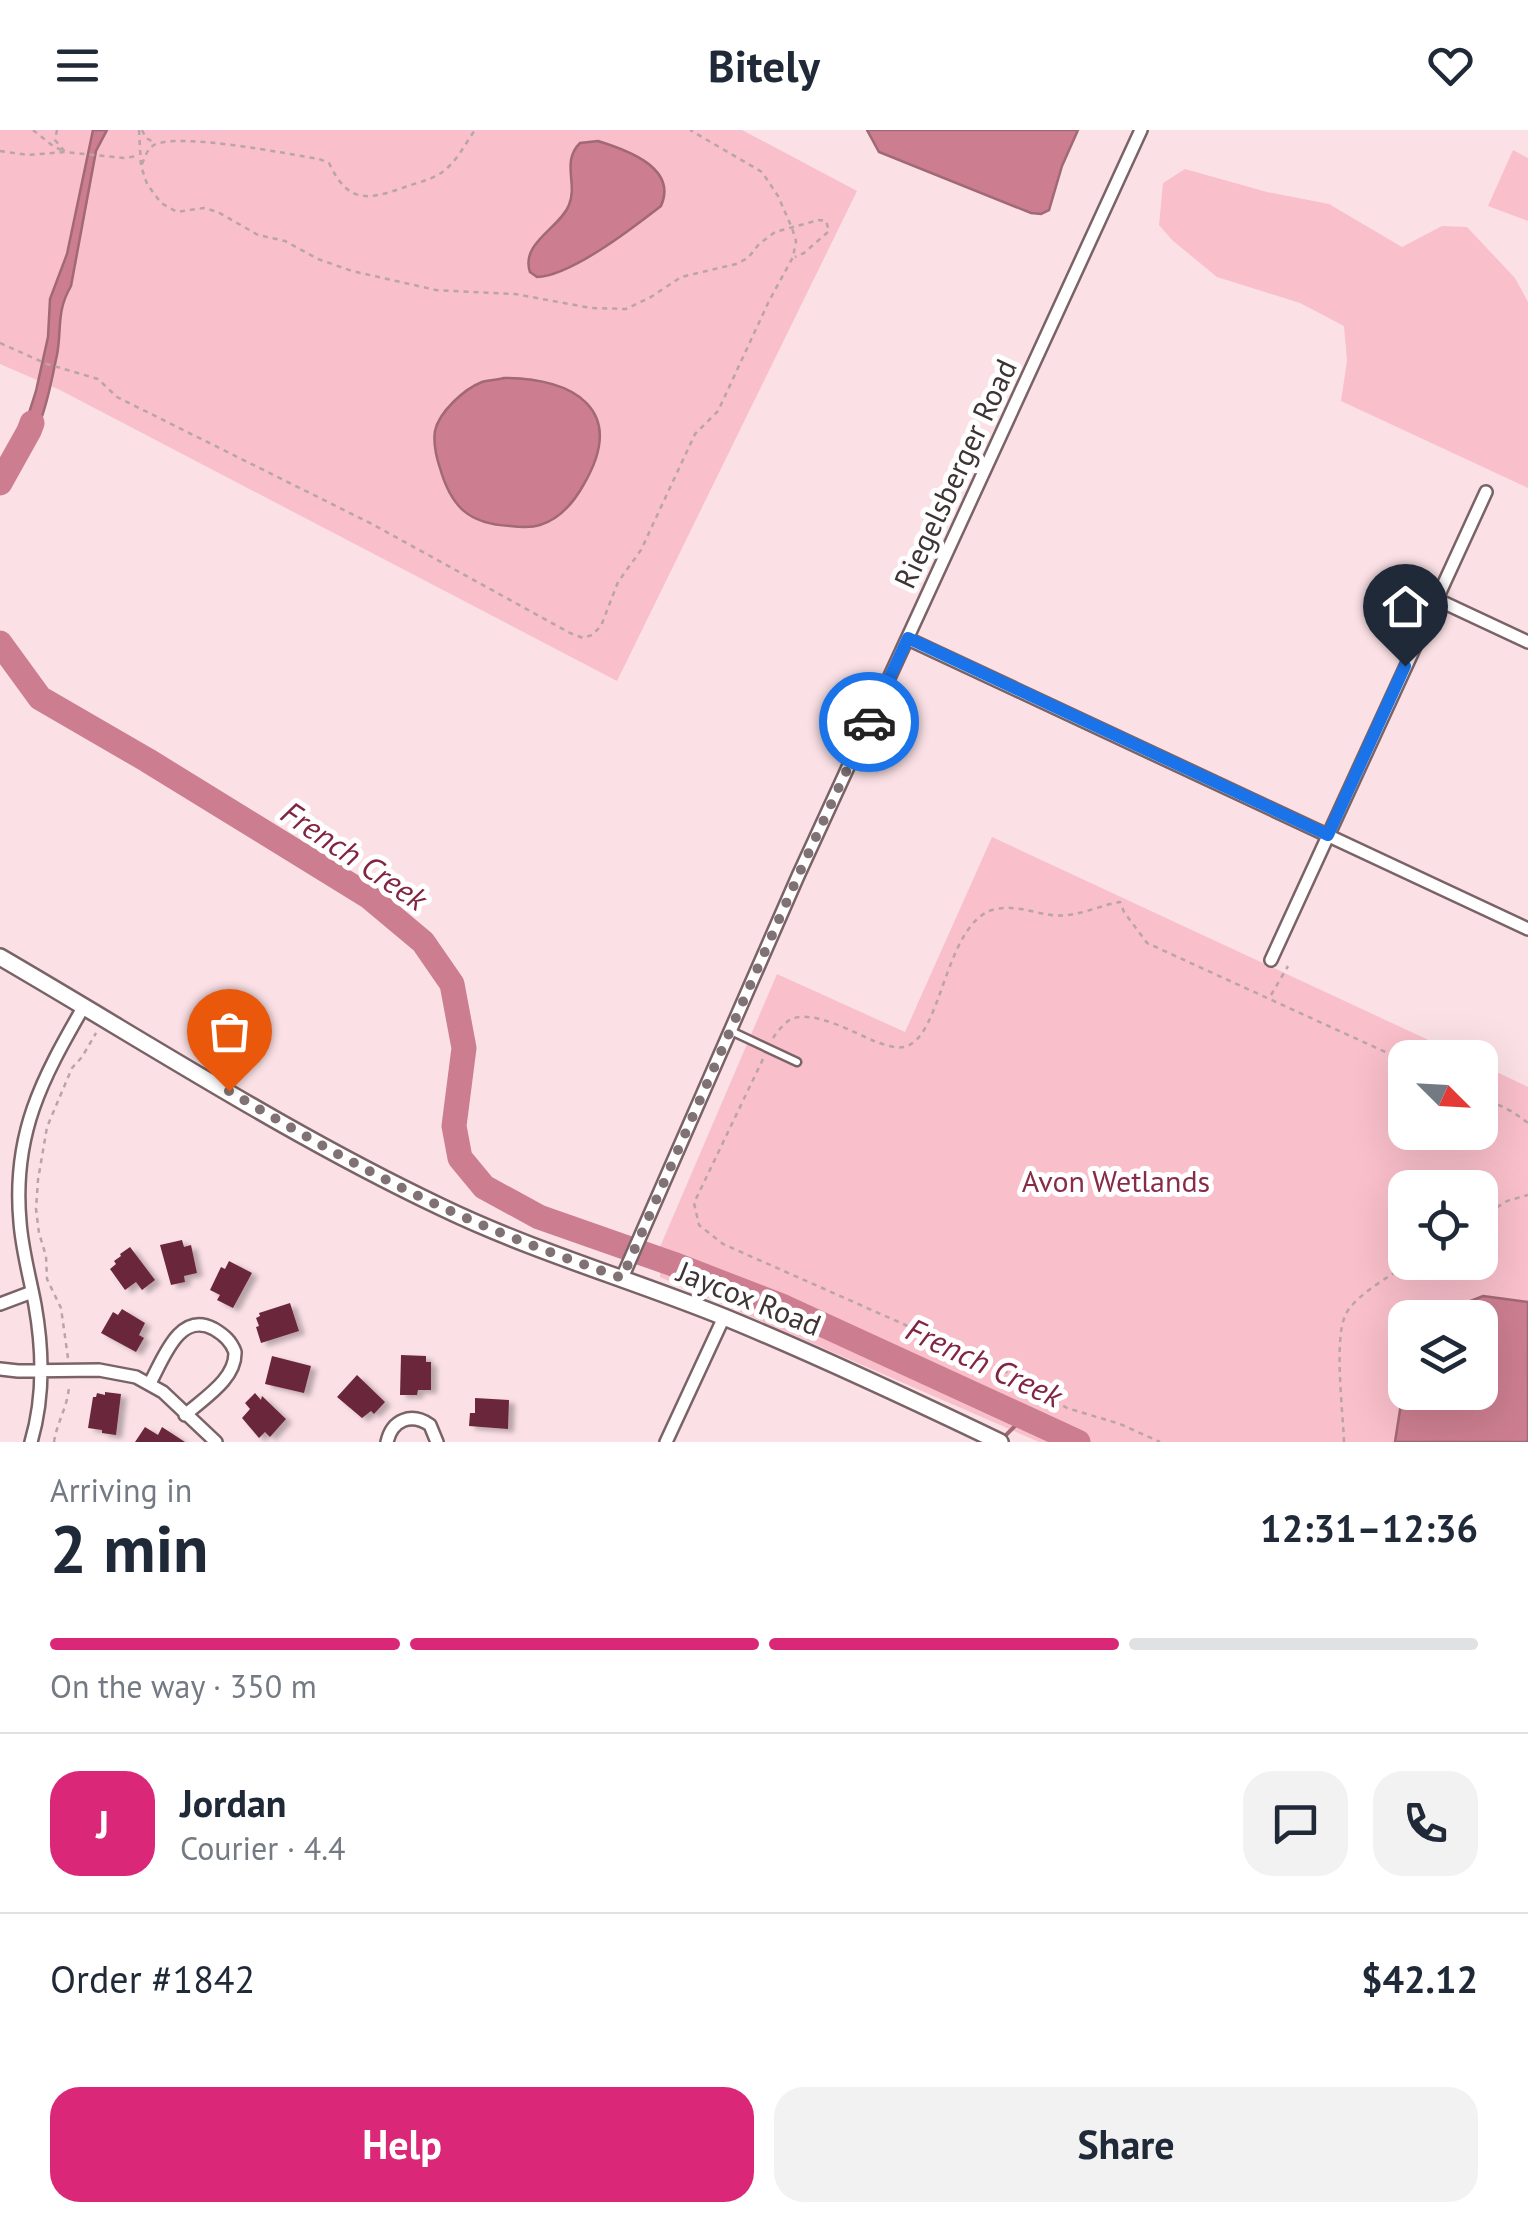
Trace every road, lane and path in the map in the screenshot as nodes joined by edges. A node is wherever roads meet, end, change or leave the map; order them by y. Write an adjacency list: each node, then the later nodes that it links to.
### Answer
1 (33, 130): 9 (path)
2 (56, 130): 9 (path)
3 (140, 130): 7 (path); 10 (path)
4 (475, 130): 7 (path)
5 (690, 130): 12 (path)
6 (1142, 130): 17 (street, Riegelsberger Road)
7 (156, 144): 11 (path)
8 (0, 151): 9 (path)
9 (65, 152): 10 (path)
10 (141, 156): 11 (path)
11 (141, 166): 12 (path)
12 (792, 228): 13 (path); 13 (path)
13 (793, 257): 14 (path)
14 (0, 342)
15 (1486, 492): 16 (street)
16 (1436, 599): 18 (street); 19 (street)
17 (908, 638): 19 (street); 26 (street, Riegelsberger Road)
18 (1528, 642)
19 (1328, 835): 20 (street); 22 (street)
20 (1528, 929)
21 (0, 957): 25 (street, Jaycox Road)
22 (1271, 960)
23 (1288, 966): 24 (path)
24 (1270, 998): 28 (path); 29 (path)
25 (84, 1006): 35 (street, Jaycox Road); 37 (street)
26 (731, 1031): 28 (lane); 35 (street, Riegelsberger Road)
27 (96, 1032): 42 (path)
28 (768, 1048): 30 (lane); 52 (path)
29 (1388, 1053)
30 (798, 1062)
31 (1498, 1105): 32 (path)
32 (1528, 1123)
33 (1528, 1195): 34 (path)
34 (1498, 1207)
35 (622, 1278): 39 (street, Jaycox Road)
36 (1388, 1278): 53 (path)
37 (32, 1292): 38 (street); 41 (street)
38 (0, 1304)
39 (724, 1317): 45 (street, Jaycox Road); 51 (street)
40 (0, 1368): 41 (street)
41 (41, 1369): 42 (street); 46 (street)
42 (68, 1369): 43 (street); 47 (path)
43 (150, 1384): 44 (street); 44 (street)
44 (185, 1415): 48 (street)
45 (995, 1440)
46 (31, 1442)
47 (54, 1442)
48 (216, 1442)
49 (386, 1442): 50 (street)
50 (438, 1442)
51 (666, 1442)
52 (1160, 1442)
53 (1344, 1442)

